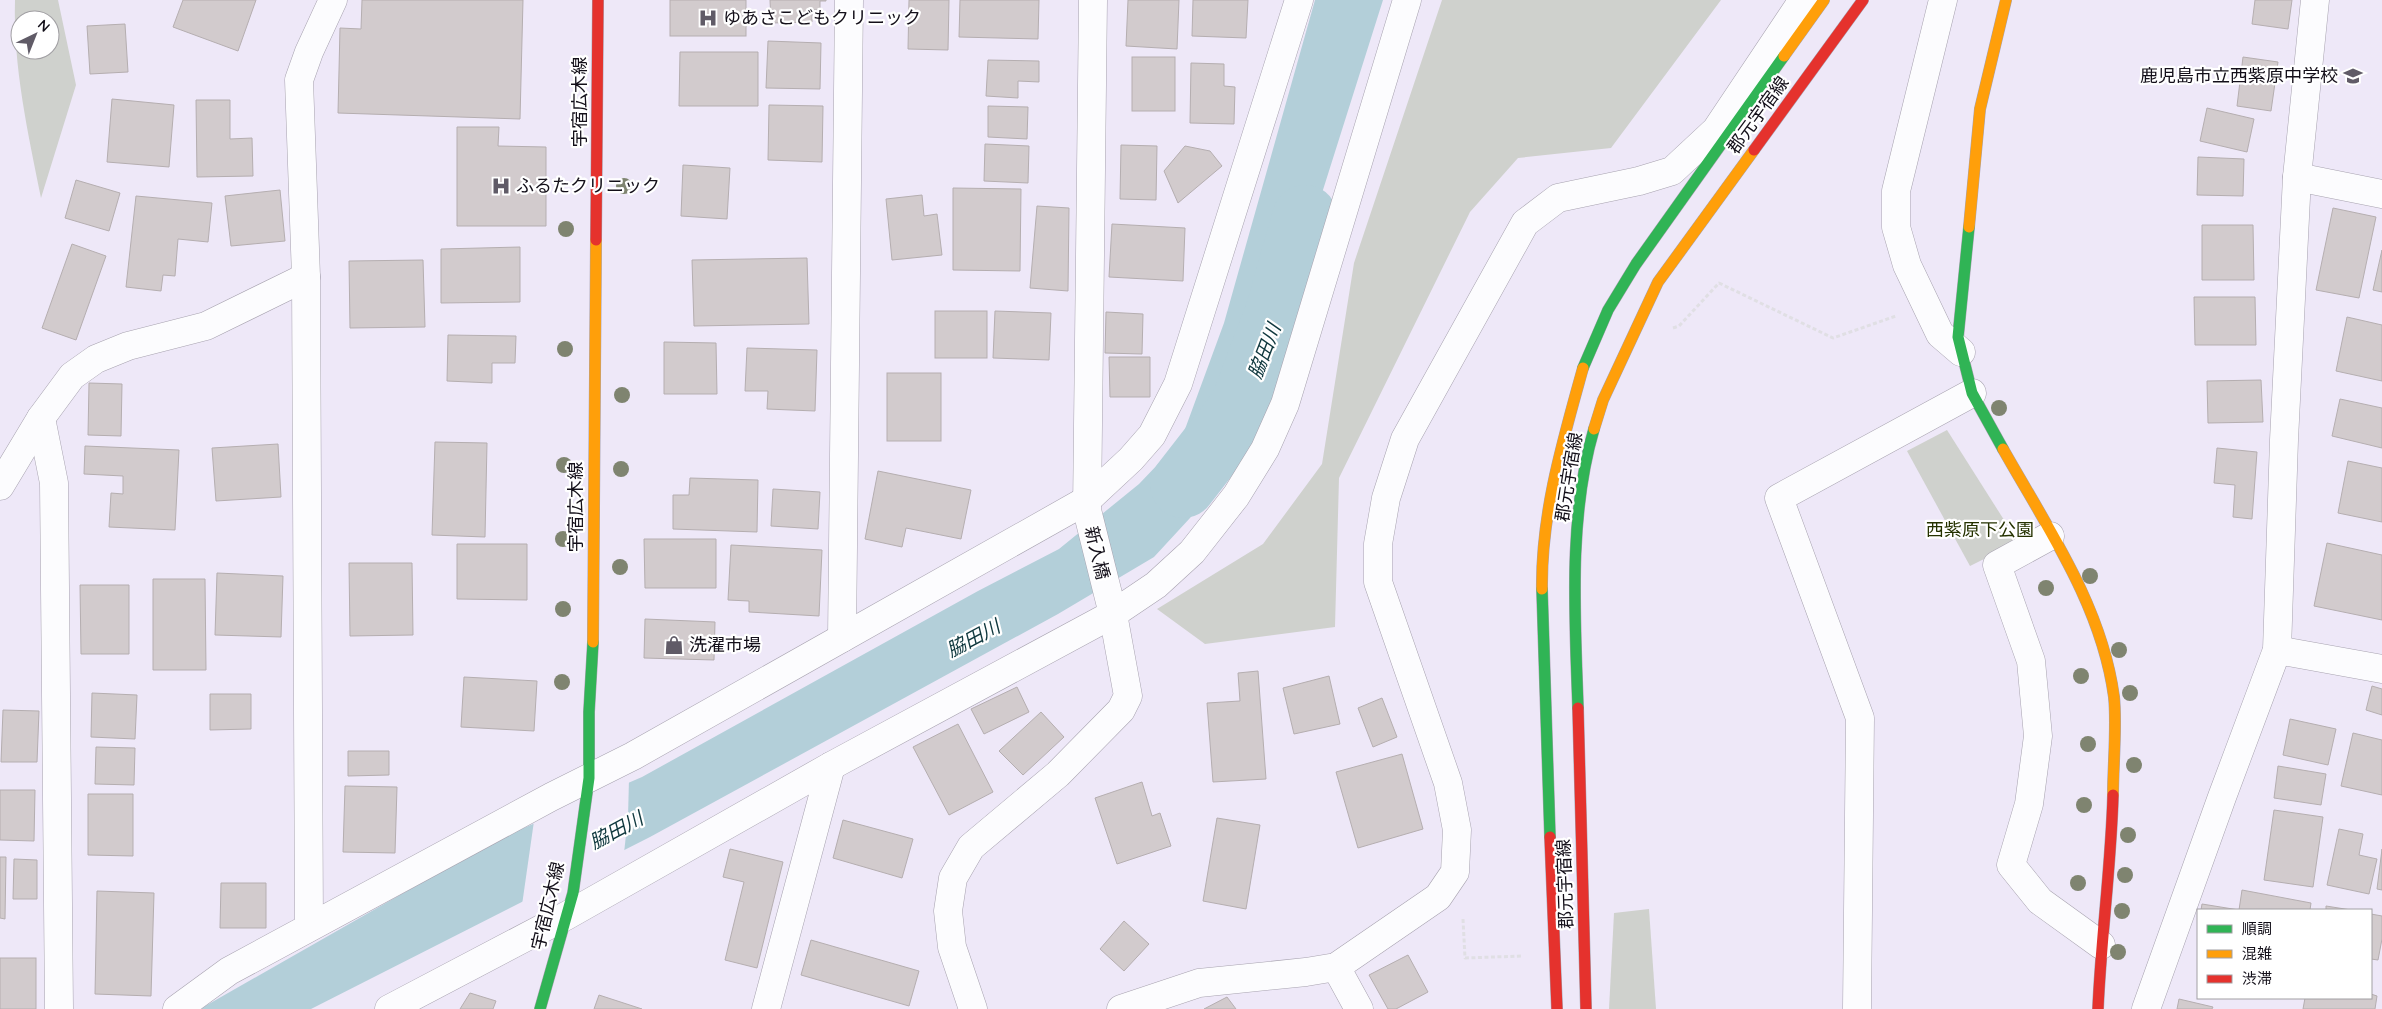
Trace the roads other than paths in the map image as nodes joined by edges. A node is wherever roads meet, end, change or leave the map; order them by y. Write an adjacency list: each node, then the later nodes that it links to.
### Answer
1 (333, 0): 15 (street)
2 (598, 0): 27 (street, 宇宿広木線)
3 (849, 0): 23 (street)
4 (1093, 0): 20 (street, 新入橋)
5 (1300, 0): 20 (street)
6 (1407, 0): 22 (street)
7 (1803, 0): 31 (street)
8 (1824, 0): 41 (street, 郡元宇宿線)
9 (1864, 0): 42 (street, 郡元宇宿線)
10 (1943, 0): 16 (street)
11 (2006, 0): 16 (street)
12 (2316, 0): 13 (street)
13 (2297, 177): 14 (street); 24 (street)
14 (2382, 194)
15 (306, 277): 18 (street); 29 (street)
16 (1961, 352): 17 (street)
17 (1972, 393): 21 (street); 33 (street)
18 (41, 418): 19 (street); 34 (street)
19 (0, 486)
20 (1087, 505): 22 (street, 新入橋); 23 (street)
21 (2050, 536): 30 (street); 30 (street)
22 (1110, 605): 26 (street); 39 (street, 新入橋)
23 (842, 638): 27 (street)
24 (2277, 650): 25 (street); 44 (street)
25 (2382, 669)
26 (831, 766): 28 (street); 38 (street)
27 (588, 785): 28 (street, 宇宿広木線); 29 (street)
28 (569, 905): 36 (street); 37 (street, 宇宿広木線)
29 (309, 926): 35 (street)
30 (2101, 946): 43 (street)
31 (1336, 967): 32 (street); 40 (street)
32 (1137, 1007)
33 (1857, 1008)
34 (59, 1009)
35 (177, 1009)
36 (389, 1009)
37 (540, 1009)
38 (766, 1009)
39 (973, 1009)
40 (1358, 1009)
41 (1557, 1009)
42 (1586, 1009)
43 (2098, 1009)
44 (2146, 1009)

